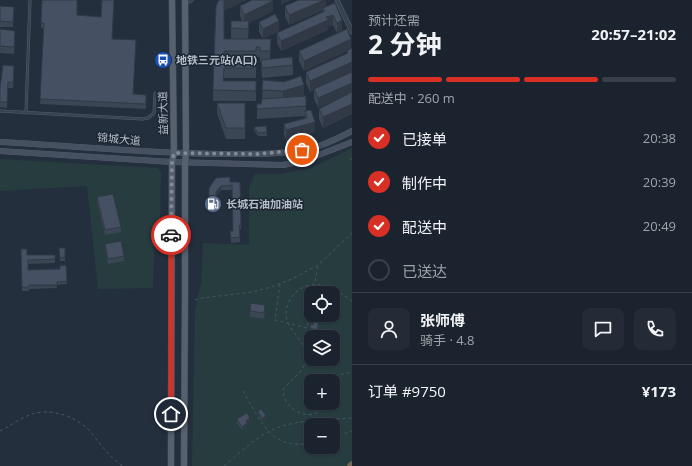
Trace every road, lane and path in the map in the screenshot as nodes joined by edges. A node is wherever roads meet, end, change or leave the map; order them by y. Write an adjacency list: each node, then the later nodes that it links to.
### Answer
1 (30, 0): 8 (lane)
2 (172, 0): 13 (main road, 益新大道)
3 (337, 0): 5 (street)
4 (187, 1): 14 (main road, 益新大道)
5 (352, 32)
6 (155, 93): 8 (lane)
7 (0, 111): 8 (lane)
8 (26, 113)
9 (352, 131): 14 (main road, 锦城大道)
10 (0, 142): 13 (main road, 锦城大道)
11 (352, 142): 18 (main road)
12 (0, 151): 17 (main road)
13 (174, 153): 14 (main road, 锦城大道); 17 (main road, 益新大道)
14 (186, 153): 18 (main road, 益新大道)
15 (350, 158): 16 (path)
16 (352, 160)
17 (172, 162): 18 (main road); 38 (main road, 益新大道)
18 (185, 162): 39 (main road, 益新大道)
19 (352, 233): 20 (path)
20 (318, 265): 21 (path); 22 (path)
21 (280, 283): 23 (path); 26 (path)
22 (314, 284): 24 (path); 26 (path)
23 (195, 300)
24 (352, 301)
25 (308, 322): 26 (path)
26 (288, 324): 30 (path)
27 (352, 372): 28 (path)
28 (340, 374)
29 (243, 391): 34 (path)
30 (320, 410)
31 (352, 418): 34 (path)
32 (0, 431): 37 (path)
33 (352, 431): 35 (path)
34 (268, 432): 36 (path); 40 (path)
35 (340, 435)
36 (304, 443)
37 (123, 466)
38 (171, 466)
39 (184, 466)
40 (224, 466)

